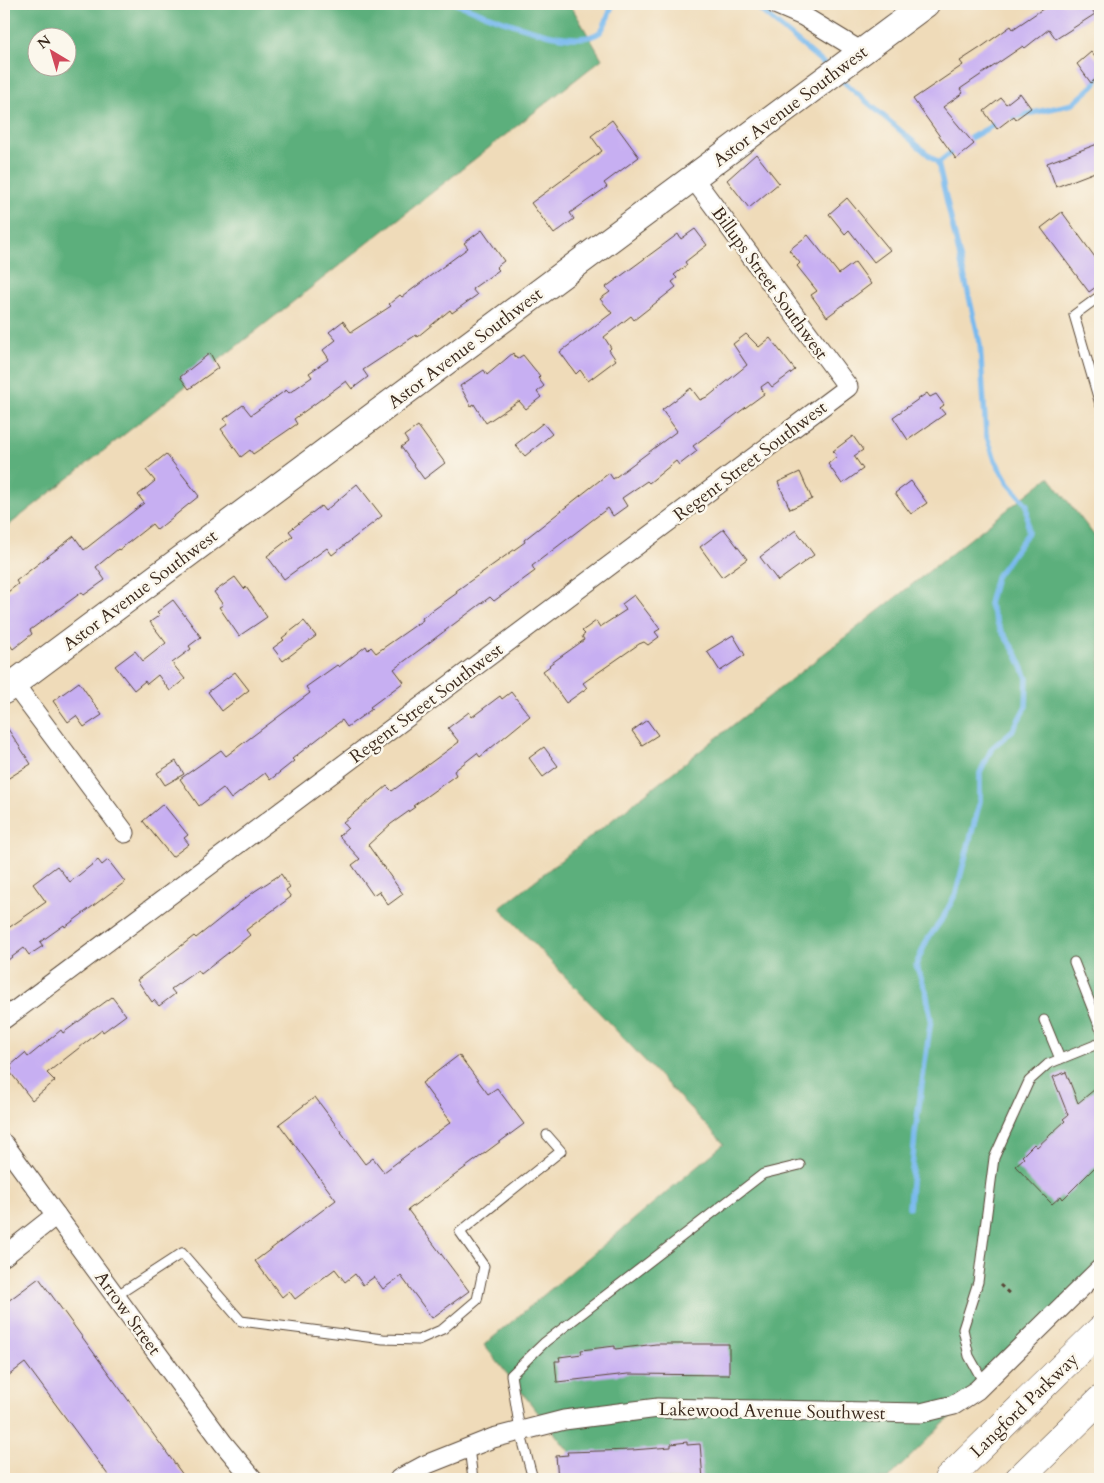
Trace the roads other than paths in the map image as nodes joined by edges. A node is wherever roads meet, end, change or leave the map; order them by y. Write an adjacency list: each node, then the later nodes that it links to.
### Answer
1 (775, 4): 3 (street)
2 (926, 4): 3 (street, Astor Avenue Southwest)
3 (862, 52): 4 (street, Astor Avenue Southwest)
4 (693, 178): 6 (street, Billups Street Southwest); 8 (street, Astor Avenue Southwest)
5 (1100, 296): 7 (lane)
6 (848, 387): 11 (street, Regent Street Southwest)
7 (1100, 404)
8 (9, 688): 9 (street)
9 (125, 833)
10 (1074, 962): 13 (lane)
11 (4, 1020)
12 (1044, 1020): 15 (lane)
13 (1100, 1028)
14 (1100, 1043): 15 (lane)
15 (1060, 1059): 24 (lane)
16 (547, 1134): 22 (lane)
17 (4, 1144): 19 (street, Arrow Street)
18 (800, 1165): 26 (lane)
19 (56, 1215): 20 (street); 22 (street, Arrow Street)
20 (4, 1256)
21 (1100, 1269): 24 (street, Lakewood Avenue Southwest)
22 (116, 1296): 28 (street, Arrow Street)
23 (1100, 1330): 32 (highway, Langford Parkway)
24 (984, 1383): 26 (street, Lakewood Avenue Southwest)
25 (1100, 1400): 33 (highway)
26 (520, 1432): 27 (street, Lakewood Avenue Southwest); 31 (lane)
27 (469, 1448): 29 (street, Lakewood Avenue Southwest); 30 (lane)
28 (253, 1479)
29 (400, 1479)
30 (473, 1479)
31 (533, 1479)
32 (948, 1479)
33 (1019, 1479)

